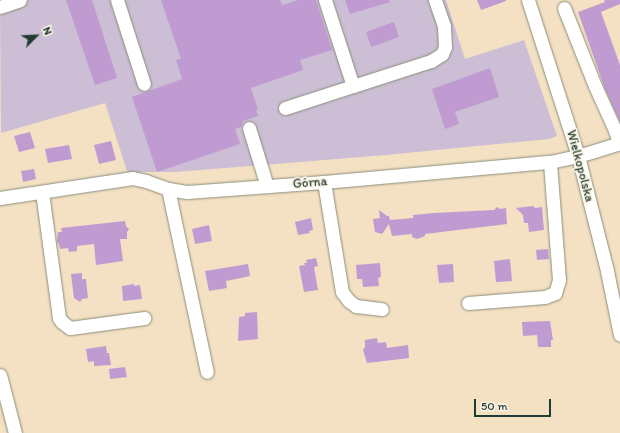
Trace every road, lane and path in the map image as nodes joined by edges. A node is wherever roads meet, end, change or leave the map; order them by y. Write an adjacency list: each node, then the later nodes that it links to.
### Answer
1 (20, 0): 6 (street)
2 (117, 0): 8 (street)
3 (325, 0): 9 (street)
4 (436, 0): 9 (street)
5 (528, 0): 13 (street, Wielkopolska)
6 (0, 7)
7 (564, 8): 12 (street)
8 (144, 84)
9 (353, 86): 10 (street)
10 (285, 108)
11 (249, 128): 16 (street)
12 (620, 143): 13 (street, Górna)
13 (578, 156): 14 (street, Górna); 23 (street, Wielkopolska)
14 (550, 162): 15 (street, Górna); 20 (street)
15 (324, 182): 16 (street, Górna); 21 (street)
16 (268, 186): 17 (street, Górna)
17 (168, 189): 18 (street, Górna); 24 (street)
18 (42, 192): 19 (street, Górna); 22 (street)
19 (0, 198)
20 (468, 303)
21 (382, 309)
22 (144, 318)
23 (620, 335)
24 (207, 372)
25 (0, 377): 26 (street)
26 (15, 433)

